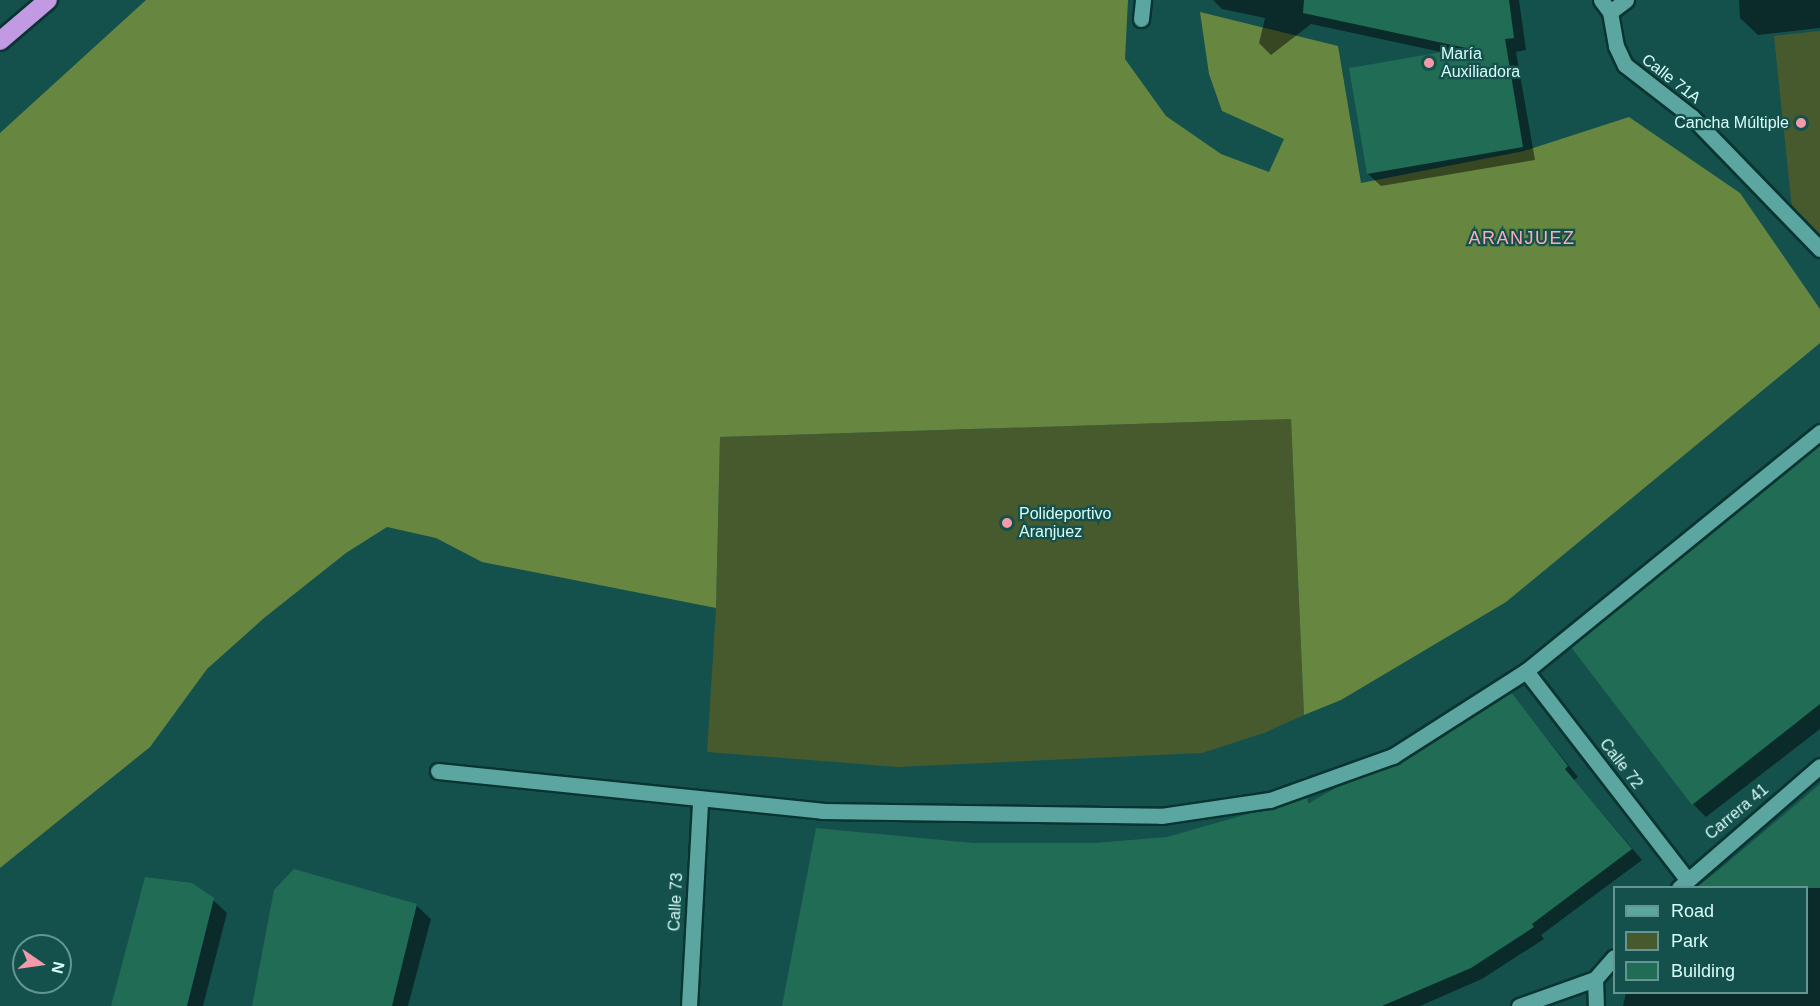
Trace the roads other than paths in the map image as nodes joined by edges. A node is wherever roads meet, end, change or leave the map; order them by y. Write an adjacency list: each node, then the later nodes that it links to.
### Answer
1 (48, 0): 6 (highway)
2 (1143, 0): 5 (street)
3 (1626, 0): 4 (street)
4 (1606, 6): 7 (street, Calle 71A)
5 (1141, 20)
6 (0, 41)
7 (1820, 249)
8 (1820, 432): 9 (street)
9 (1526, 671): 12 (street); 13 (street, Calle 72)
10 (1820, 766): 13 (street, Carrera 41)
11 (438, 771): 12 (street)
12 (700, 800): 16 (street, Calle 73)
13 (1683, 883)
14 (1613, 958): 15 (street)
15 (1595, 979): 17 (street); 18 (street)
16 (689, 1006)
17 (1519, 1006)
18 (1596, 1006)

